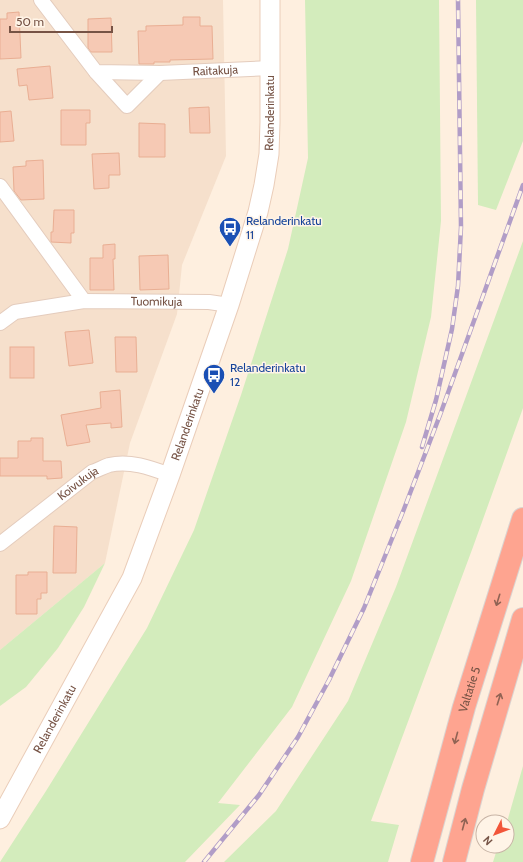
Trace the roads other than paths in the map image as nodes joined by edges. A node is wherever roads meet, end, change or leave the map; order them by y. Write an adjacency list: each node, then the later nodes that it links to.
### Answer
1 (41, 0): 4 (street)
2 (270, 0): 3 (main road, Relanderinkatu)
3 (271, 68): 5 (street, Raitakuja); 8 (main road, Relanderinkatu)
4 (96, 72): 5 (street, Raitakuja); 5 (street)
5 (160, 73)
6 (0, 186): 7 (street)
7 (84, 301): 8 (street, Tuomikuja); 9 (street, Tuomikuja)
8 (228, 305): 10 (main road, Relanderinkatu)
9 (0, 323)
10 (170, 475): 12 (street, Koivukuja); 14 (main road, Relanderinkatu)
11 (523, 519): 15 (highway, Valtatie 5, one-way to 15)
12 (0, 544)
13 (523, 619): 16 (highway, one-way to 13)
14 (0, 819)
15 (422, 862)
16 (454, 862)

